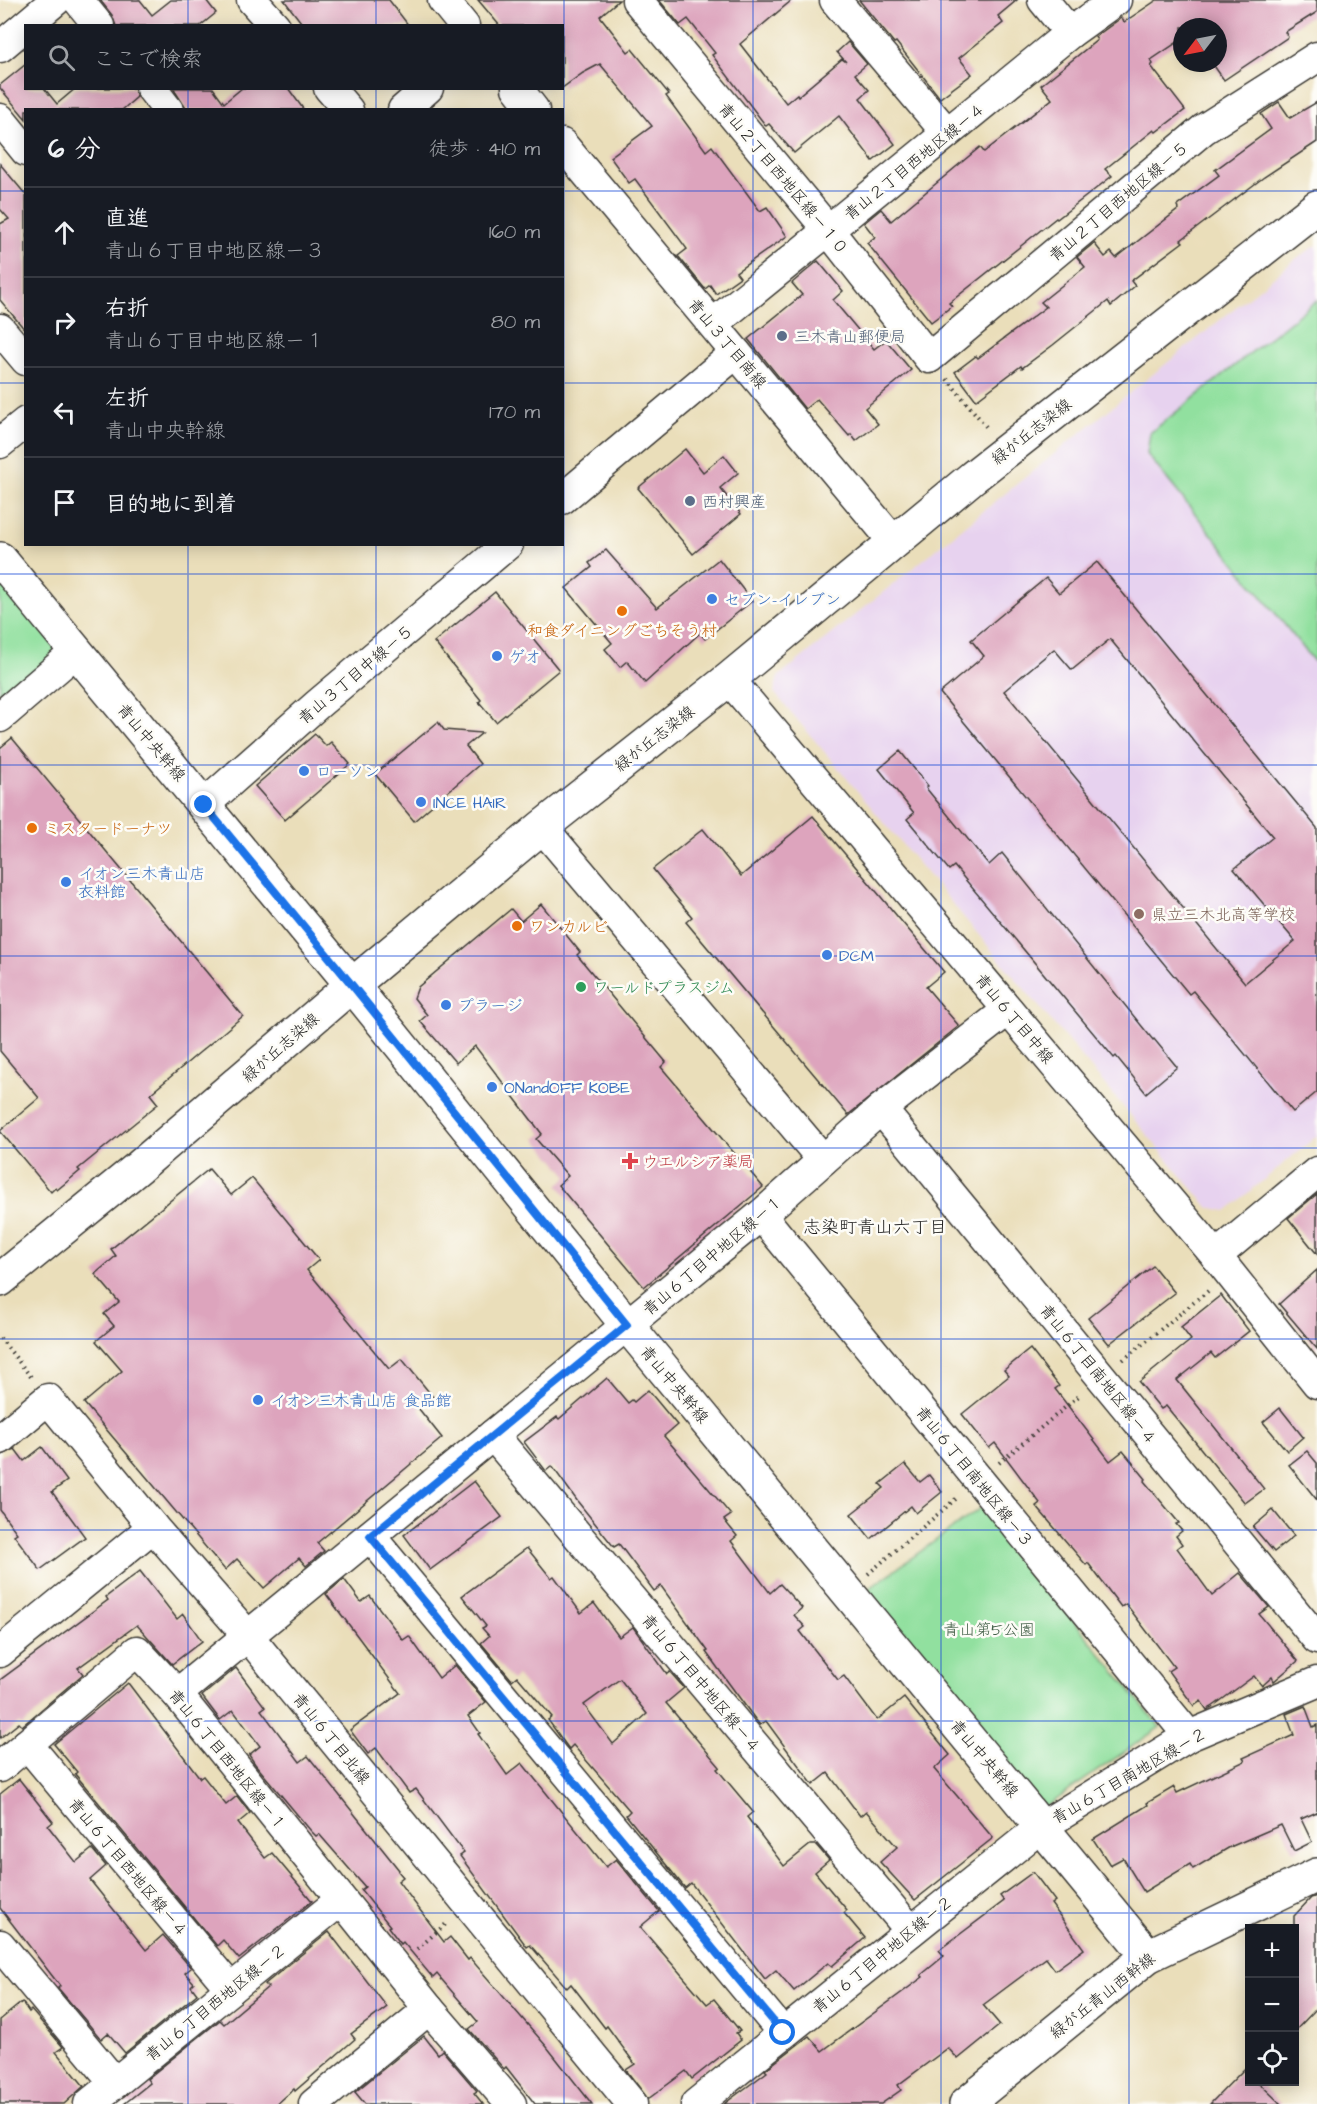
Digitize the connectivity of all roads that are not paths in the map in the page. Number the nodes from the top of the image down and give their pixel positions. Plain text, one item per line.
1 (56, 0) edge
2 (78, 0) edge
3 (252, 0) edge
4 (443, 0) edge
5 (637, 0) edge
6 (835, 0) edge
7 (1043, 0) edge
8 (1116, 0) edge
9 (27, 24) edge
10 (97, 24) edge
11 (273, 24) edge
12 (462, 24) edge
13 (24, 27) edge
14 (1070, 33) junction
15 (0, 47) edge
16 (1317, 57) edge
17 (153, 90) edge
18 (331, 90) edge
19 (426, 90) edge
20 (519, 90) edge
21 (166, 108) edge
22 (346, 108) edge
23 (405, 108) edge
24 (532, 108) edge
25 (0, 119) edge
26 (947, 133) junction
27 (564, 146) edge
28 (24, 149) edge
29 (1317, 207) edge
30 (829, 231) junction
31 (713, 324) junction
32 (0, 329) edge
33 (736, 353) junction
34 (24, 358) edge
35 (929, 358) joint
36 (24, 424) edge
37 (0, 443) edge
38 (564, 497) edge
39 (894, 542) junction
40 (506, 546) edge
41 (0, 559) edge
42 (77, 651) junction
43 (729, 679) junction
44 (0, 717) edge
45 (204, 805) junction
46 (542, 827) junction
47 (352, 985) junction
48 (1008, 1010) junction
49 (881, 1109) junction
50 (823, 1160) junction
51 (1317, 1172) edge
52 (761, 1215) junction
53 (1223, 1265) junction
54 (0, 1280) edge
55 (627, 1325) junction
56 (1317, 1383) edge
57 (493, 1435) junction
58 (0, 1438) edge
59 (153, 1527) junction
60 (370, 1536) junction
61 (248, 1636) junction
62 (1317, 1639) edge
63 (0, 1652) edge
64 (1317, 1682) edge
65 (177, 1694) junction
66 (1189, 1736) junction
67 (27, 1744) junction
68 (0, 1767) edge
69 (1041, 1827) junction
70 (1317, 1875) edge
71 (341, 1900) junction
72 (910, 1931) junction
73 (0, 1945) edge
74 (1148, 1956) junction
75 (231, 1989) junction
76 (429, 2009) junction
77 (783, 2033) junction
78 (115, 2083) junction
79 (318, 2103) edge
80 (89, 2104) edge
81 (511, 2104) edge
82 (632, 2104) edge
83 (696, 2104) edge
84 (966, 2104) edge

1 - 9 street
2 - 10 street
3 - 11 street
4 - 12 street
5 - 30 street, 青山２丁目西地区線ー１０
6 - 26 street
7 - 14 street
8 - 14 street, 青山２丁目西地区線ー４
13 - 15 street
14 - 26 street, 青山２丁目西地区線ー４
16 - 35 street, 青山２丁目西地区線ー５
17 - 21 street
18 - 22 street
19 - 23 street
20 - 24 street
25 - 28 street
26 - 30 street, 青山２丁目西地区線ー４
27 - 31 street, 青山３丁目南線
29 - 39 street, 緑が丘志染線
30 - 31 street, 青山２丁目西地区線ー４
30 - 35 street, 青山２丁目西地区線ー１０
31 - 33 street, 青山３丁目南線
32 - 34 street
33 - 38 street
33 - 39 street, 青山３丁目南線
36 - 37 street
39 - 43 street, 緑が丘志染線
40 - 45 street, 青山３丁目中線ー５
41 - 42 street, 青山中央幹線
42 - 44 street
42 - 45 street, 青山中央幹線
43 - 46 street, 緑が丘志染線
43 - 48 street, 青山６丁目中線
45 - 47 street, 青山中央幹線
46 - 47 street, 緑が丘志染線
46 - 50 street
47 - 54 street, 緑が丘志染線
47 - 55 street, 青山中央幹線
48 - 49 street, 青山６丁目中地区線ー１
48 - 53 street, 青山６丁目中線
49 - 50 street, 青山６丁目中地区線ー１
49 - 62 street, 青山６丁目南地区線ー４
50 - 52 street, 青山６丁目中地区線ー１
51 - 53 street
52 - 55 street, 青山６丁目中地区線ー１
52 - 66 street, 青山６丁目南地区線ー３
53 - 56 street, 青山６丁目中線
55 - 57 street, 青山６丁目中地区線ー１
55 - 69 street, 青山中央幹線
57 - 60 street, 青山６丁目中地区線ー１
57 - 72 street, 青山６丁目中地区線ー４
58 - 59 street, 青山６丁目北線
59 - 61 street, 青山６丁目北線
59 - 63 street
60 - 61 street, 青山６丁目中地区線ー１
60 - 77 street
61 - 65 street, 青山６丁目中地区線ー１
61 - 82 street, 青山６丁目北線
64 - 66 street, 青山６丁目南地区線ー２
65 - 67 street, 青山６丁目西地区線ー１
65 - 71 street, 青山６丁目西地区線ー１
66 - 69 street, 青山６丁目南地区線ー２
67 - 68 street, 青山６丁目西地区線ー１
67 - 75 street, 青山６丁目西地区線ー４
69 - 72 street, 青山６丁目中地区線ー２
69 - 74 street, 青山中央幹線
70 - 74 street, 緑が丘青山西幹線
71 - 75 street, 青山６丁目西地区線ー２
71 - 76 street, 青山６丁目西地区線ー１
72 - 77 street, 青山６丁目中地区線ー２
73 - 78 street
74 - 84 street, 緑が丘青山西幹線
75 - 78 street, 青山６丁目西地区線ー２
76 - 79 street
76 - 81 street, 青山６丁目西地区線ー１
77 - 83 street, 青山６丁目中地区線ー２
78 - 80 street, 青山６丁目西地区線ー２

